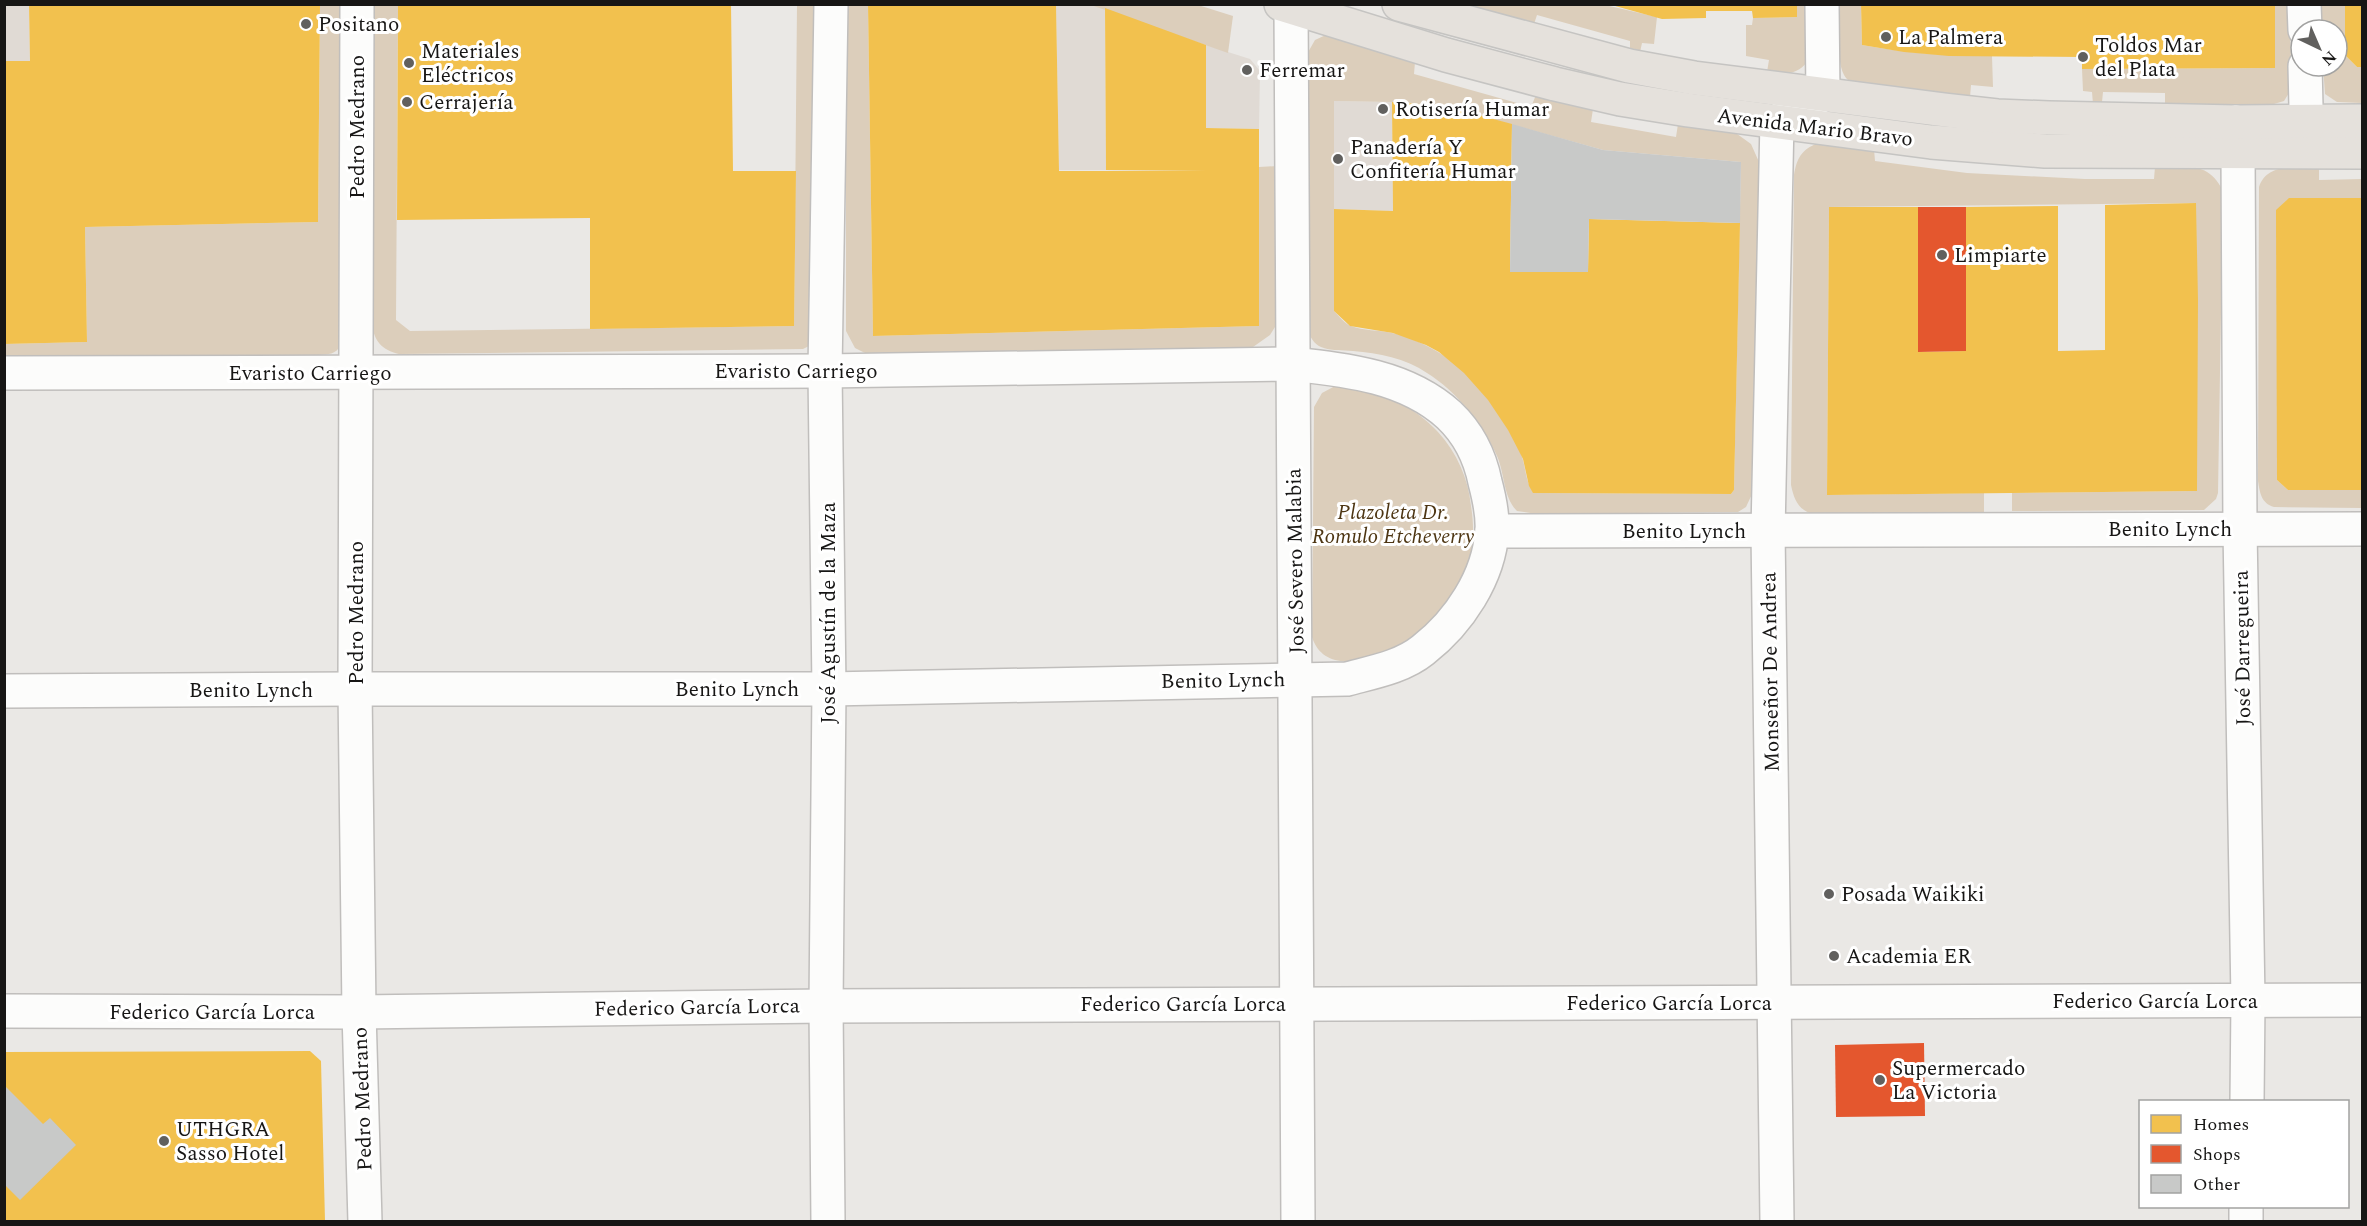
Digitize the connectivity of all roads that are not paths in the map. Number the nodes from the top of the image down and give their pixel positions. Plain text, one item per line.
1 (357, 4) edge
2 (831, 4) edge
3 (1399, 4) edge
4 (1822, 4) edge
5 (1286, 6) edge
6 (1438, 10) edge
7 (2305, 78) edge
8 (1823, 95) junction
9 (1777, 121) junction
10 (2362, 121) edge
11 (2237, 137) junction
12 (2307, 138) junction
13 (2362, 152) edge
14 (1292, 364) junction
15 (825, 371) junction
16 (4, 373) edge
17 (357, 373) junction
18 (2240, 529) junction
19 (2362, 529) edge
20 (1492, 531) junction
21 (1768, 531) junction
22 (1296, 679) junction
23 (355, 689) junction
24 (829, 690) junction
25 (4, 692) edge
26 (2248, 1000) junction
27 (2362, 1000) edge
28 (1775, 1003) junction
29 (1298, 1004) junction
30 (826, 1006) junction
31 (4, 1011) edge
32 (359, 1012) junction
33 (2247, 1100) edge
34 (365, 1221) edge
35 (828, 1221) edge
36 (1299, 1221) edge
37 (1777, 1221) edge

1 - 17 street, Pedro Medrano
2 - 15 street, José Agustín de la Maza
3 - 6 main road, Avenida Mario Bravo
4 - 8 street
5 - 9 main road, Avenida Mario Bravo
5 - 14 street, José Severo Malabia
6 - 8 main road, Avenida Mario Bravo
7 - 12 street
8 - 9 street
8 - 11 main road, Avenida Mario Bravo
9 - 11 main road, Avenida Mario Bravo
9 - 21 street, Monseñor De Andrea
10 - 12 main road, Avenida Mario Bravo
11 - 12 main road, Avenida Mario Bravo
11 - 18 street, José Darregueira
12 - 13 main road, Avenida Mario Bravo
14 - 15 street, Evaristo Carriego
14 - 20 street, Evaristo Carriego
14 - 22 street, José Severo Malabia
15 - 17 street, Evaristo Carriego
15 - 24 street, José Agustín de la Maza
16 - 17 street, Evaristo Carriego
17 - 23 street, Pedro Medrano
18 - 19 street, Benito Lynch
18 - 21 street, Benito Lynch
18 - 26 street, José Darregueira
20 - 21 street, Benito Lynch
20 - 22 street, Benito Lynch
21 - 28 street, Monseñor De Andrea
22 - 24 street, Benito Lynch
22 - 29 street, José Severo Malabia
23 - 24 street, Benito Lynch
23 - 25 street, Benito Lynch
23 - 32 street, Pedro Medrano
24 - 30 street, José Agustín de la Maza
26 - 27 street, Federico García Lorca
26 - 28 street, Federico García Lorca
26 - 33 street, José Darregueira
28 - 29 street, Federico García Lorca
28 - 37 street, Monseñor De Andrea
29 - 30 street, Federico García Lorca
29 - 36 street, José Severo Malabia
30 - 32 street, Federico García Lorca
30 - 35 street, José Agustín de la Maza
31 - 32 street, Federico García Lorca
32 - 34 street, Pedro Medrano

